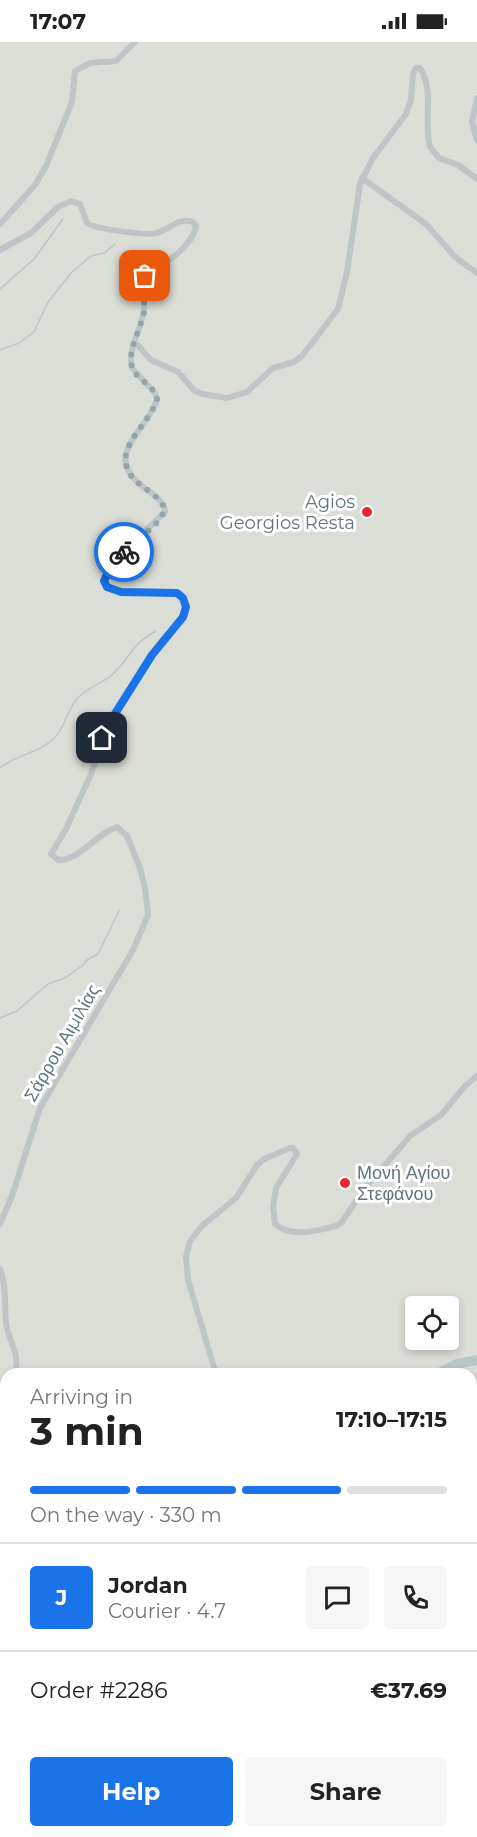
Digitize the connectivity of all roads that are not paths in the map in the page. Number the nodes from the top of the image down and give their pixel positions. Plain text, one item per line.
1 (135, 42) edge
2 (477, 98) edge
3 (477, 140) edge
4 (362, 178) junction
5 (477, 179) edge
6 (0, 224) edge
7 (0, 250) edge
8 (477, 273) edge
9 (135, 342) junction
10 (477, 1076) edge
11 (0, 1224) edge
12 (0, 1269) edge
13 (16, 1368) edge
14 (214, 1368) edge

1 - 6 street
2 - 3 street
4 - 5 street
4 - 8 street
4 - 9 street
7 - 9 street
9 - 11 street, Σάρρου Αιμιλίας
10 - 14 street
12 - 13 street

